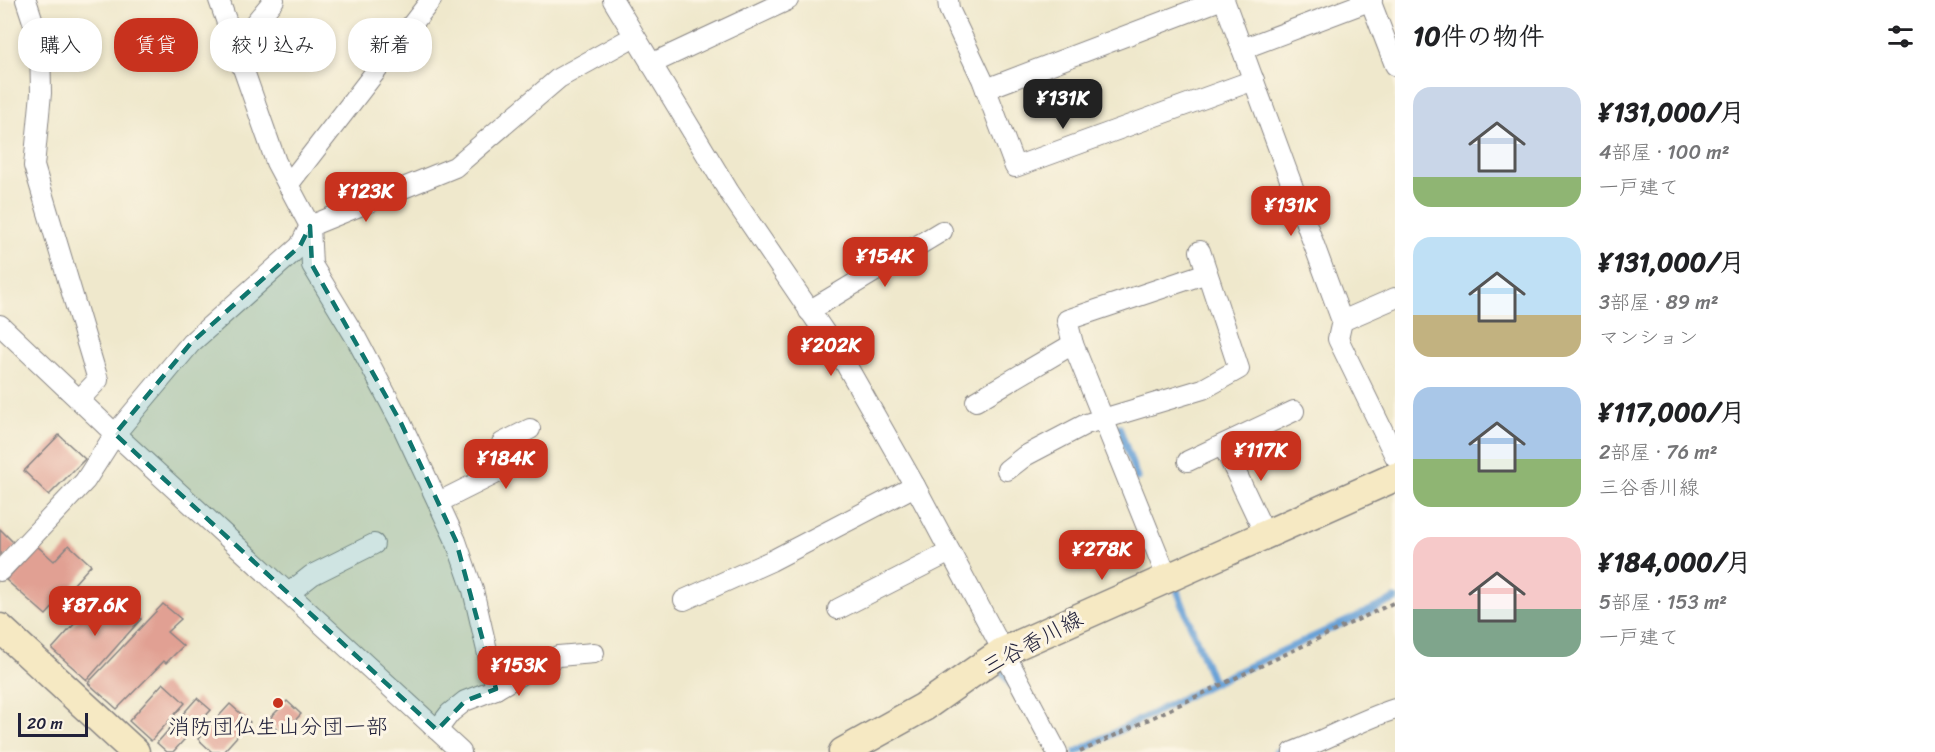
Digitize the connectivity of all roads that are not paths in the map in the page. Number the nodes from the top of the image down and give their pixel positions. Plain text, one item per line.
1 (26, 0) edge
2 (219, 0) edge
3 (274, 0) edge
4 (431, 0) edge
5 (613, 0) edge
6 (788, 0) edge
7 (948, 0) edge
8 (1222, 0) edge
9 (1371, 0) edge
10 (225, 18) edge
11 (259, 18) edge
12 (633, 37) junction
13 (1242, 49) junction
14 (651, 64) junction
15 (1395, 65) edge
16 (244, 72) edge
17 (1254, 80) junction
18 (986, 89) junction
19 (288, 185) junction
20 (310, 226) junction
21 (942, 231) dead end
22 (1200, 250) dead end
23 (1207, 273) junction
24 (1395, 298) edge
25 (809, 311) junction
26 (1342, 321) junction
27 (0, 325) edge
28 (1073, 344) junction
29 (79, 400) junction
30 (975, 400) dead end
31 (1294, 411) dead end
32 (1104, 420) junction
33 (530, 429) dead end
34 (115, 434) junction
35 (1223, 445) junction
36 (1395, 456) edge
37 (1188, 461) dead end
38 (1007, 470) dead end
39 (1395, 477) edge
40 (915, 486) junction
41 (439, 502) junction
42 (1265, 534) junction
43 (374, 544) dead end
44 (950, 552) junction
45 (0, 571) edge
46 (1167, 577) junction
47 (289, 593) junction
48 (684, 600) dead end
49 (838, 609) dead end
50 (0, 628) edge
51 (1002, 652) junction
52 (594, 653) dead end
53 (496, 689) junction
54 (1395, 709) edge
55 (437, 730) junction
56 (135, 752) edge
57 (461, 752) edge
58 (843, 752) edge
59 (1058, 752) edge
60 (1293, 752) edge

1 - 29 street
2 - 10 street
3 - 11 street
4 - 19 street
5 - 12 street
6 - 14 street
7 - 18 street
8 - 13 street
8 - 18 street
9 - 13 street
9 - 15 street
12 - 14 street
12 - 20 street
13 - 17 street
14 - 25 street
16 - 19 street
17 - 18 street
17 - 26 street
19 - 20 street
20 - 34 street
20 - 41 street
21 - 25 street
22 - 23 street
23 - 28 street
23 - 32 street
24 - 26 street
25 - 40 street
26 - 36 street
27 - 29 street
28 - 30 street
28 - 32 street
29 - 34 street
31 - 35 street
32 - 38 street
32 - 46 street
33 - 41 street
34 - 45 street
34 - 47 street
35 - 37 street
35 - 42 street
39 - 42 main road, 三谷香川線
40 - 44 street
40 - 48 street
41 - 53 street
42 - 46 main road, 三谷香川線
43 - 47 street
44 - 49 street
44 - 51 street
46 - 51 main road, 三谷香川線
47 - 55 street
50 - 56 main road
51 - 58 main road, 三谷香川線
51 - 59 street
52 - 53 street
53 - 55 street
54 - 60 street
55 - 57 street

